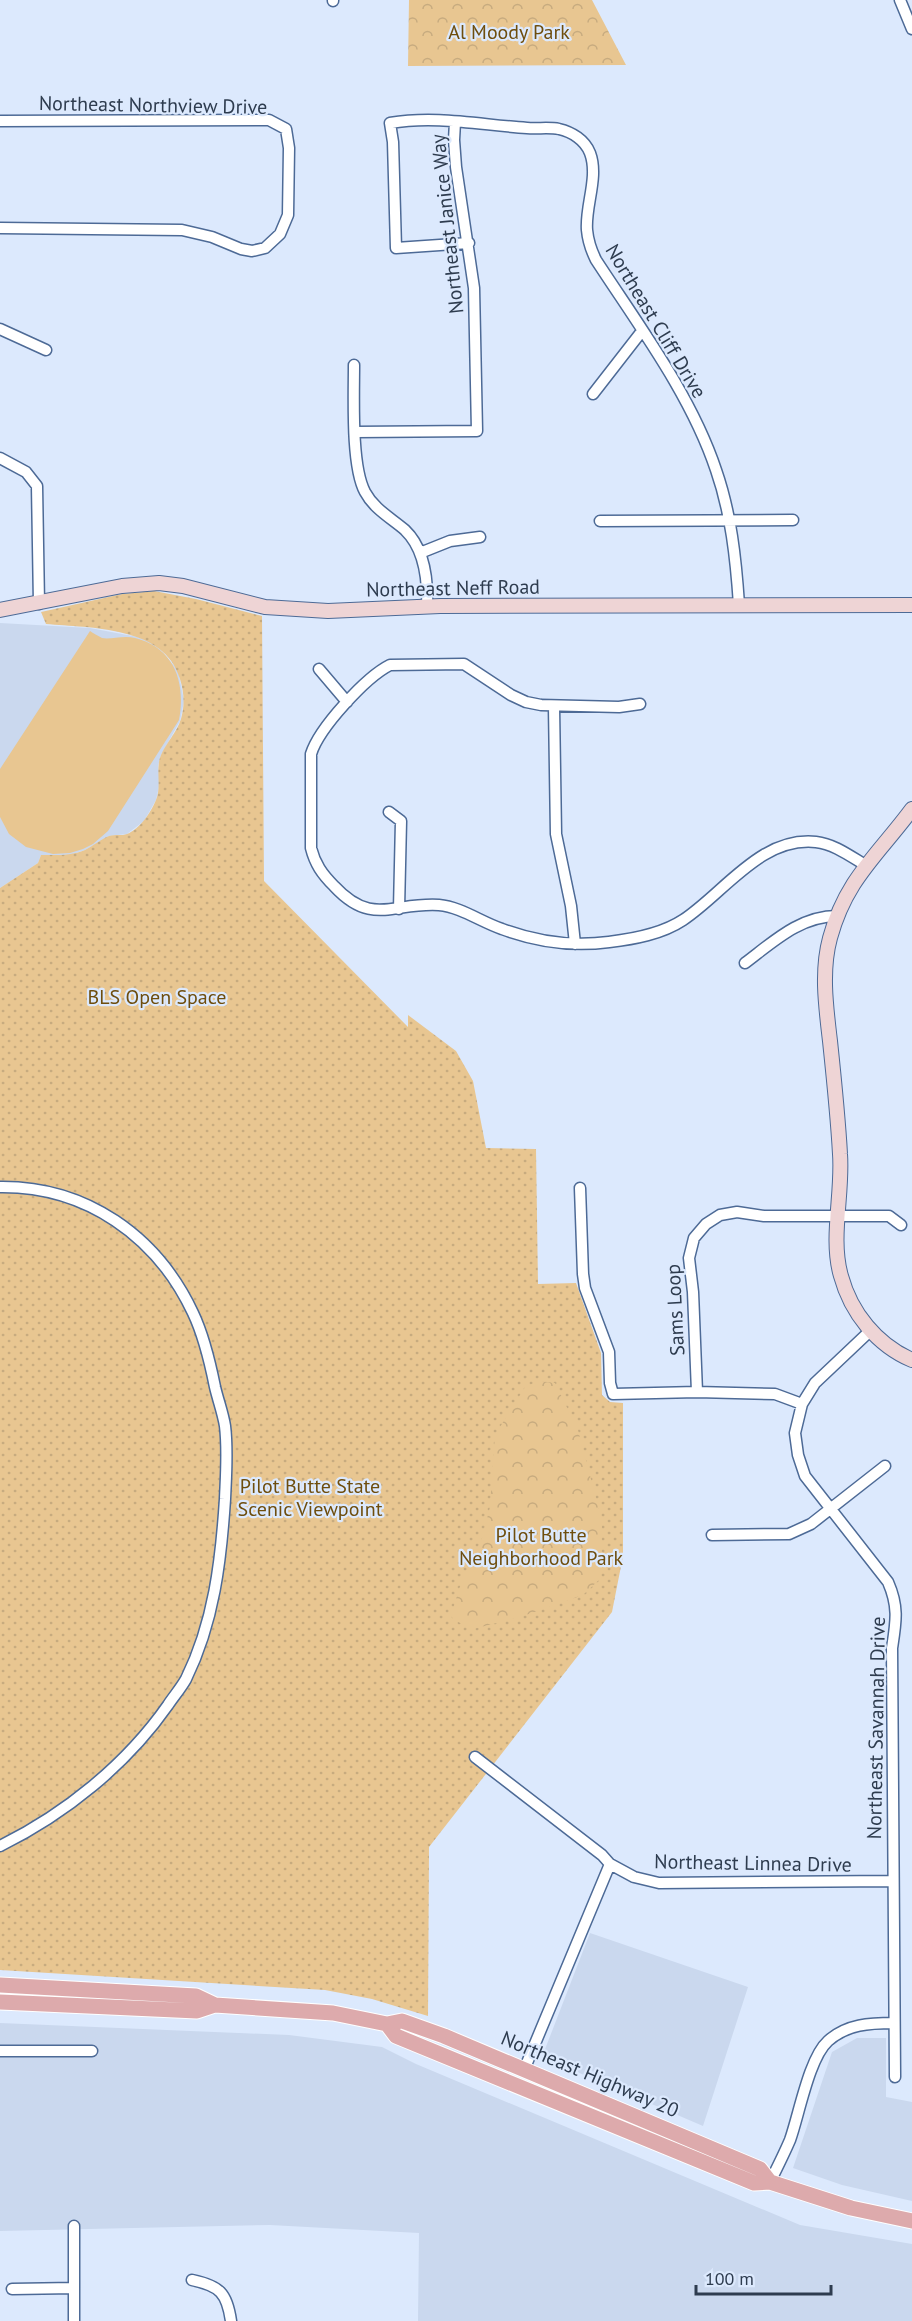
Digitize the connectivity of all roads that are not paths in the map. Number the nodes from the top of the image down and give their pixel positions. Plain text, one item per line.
1 (900, 0) edge
2 (912, 29) edge
3 (0, 121) edge
4 (455, 122) junction
5 (0, 228) edge
6 (469, 243) junction
7 (0, 329) edge
8 (642, 331) junction
9 (46, 350) dead end
10 (354, 365) dead end
11 (592, 394) dead end
12 (356, 432) junction
13 (0, 458) edge
14 (793, 520) dead end
15 (600, 521) dead end
16 (729, 521) junction
17 (480, 537) dead end
18 (420, 553) junction
19 (39, 604) junction
20 (739, 605) junction
21 (912, 605) edge
22 (428, 607) junction
23 (0, 610) edge
24 (319, 669) dead end
25 (347, 702) junction
26 (640, 704) dead end
27 (554, 707) junction
28 (912, 809) edge
29 (389, 812) dead end
30 (865, 865) junction
31 (399, 909) junction
32 (837, 916) junction
33 (575, 944) junction
34 (746, 963) dead end
35 (0, 1187) edge
36 (580, 1188) dead end
37 (838, 1216) junction
38 (901, 1225) dead end
39 (870, 1331) junction
40 (912, 1360) edge
41 (697, 1392) junction
42 (802, 1404) junction
43 (885, 1466) dead end
44 (831, 1508) junction
45 (712, 1535) dead end
46 (475, 1756) dead end
47 (0, 1846) edge
48 (610, 1864) junction
49 (893, 1881) junction
50 (0, 1985) edge
51 (0, 2002) edge
52 (215, 2004) junction
53 (894, 2023) junction
54 (387, 2024) junction
55 (0, 2050) edge
56 (92, 2051) dead end
57 (524, 2070) junction
58 (895, 2077) dead end
59 (770, 2182) junction
60 (912, 2221) edge
61 (74, 2226) dead end
62 (192, 2280) dead end
63 (74, 2288) junction
64 (12, 2289) dead end
65 (74, 2321) edge
66 (231, 2321) edge

1 - 2 street
3 - 5 street, Northeast Northview Drive
4 - 6 street, Northeast Janice Way
4 - 6 street, Northeast Cliff Drive
4 - 8 street, Northeast Cliff Drive
6 - 12 street, Northeast Janice Way
7 - 9 street
8 - 11 street
8 - 16 street, Northeast Cliff Drive
10 - 12 street
12 - 18 street
13 - 19 street
14 - 16 street
15 - 16 street
16 - 20 street, Northeast Cliff Drive
17 - 18 street
18 - 22 street
19 - 22 main road, Northeast Neff Road
19 - 23 main road, Northeast Neff Road
20 - 21 main road, Northeast Neff Road
20 - 22 main road, Northeast Neff Road
24 - 25 street
25 - 27 street
25 - 31 street
26 - 27 street
27 - 33 street
28 - 30 main road
29 - 31 street
30 - 32 main road
30 - 33 street
31 - 33 street
32 - 34 street
32 - 37 main road
35 - 47 street
36 - 41 street
37 - 38 street, Sams Loop
37 - 39 main road
37 - 41 street, Sams Loop
39 - 40 main road
39 - 42 street, Northeast Savannah Drive
41 - 42 street
42 - 44 street, Northeast Savannah Drive
43 - 44 street
44 - 45 street
44 - 49 street, Northeast Savannah Drive
46 - 48 street, Northeast Linnea Drive
48 - 49 street, Northeast Linnea Drive
48 - 57 street
49 - 53 street, Northeast Savannah Drive
50 - 52 main road, Northeast Highway 20
51 - 52 main road, Northeast Highway 20
52 - 54 main road, Northeast Highway 20
53 - 58 street, Northeast Savannah Drive
53 - 59 street
54 - 57 main road, Northeast Highway 20
54 - 59 main road, Northeast Highway 20
55 - 56 street
57 - 59 main road, Northeast Highway 20
59 - 60 main road, Northeast Highway 20
61 - 63 street
62 - 66 street
63 - 64 street
63 - 65 street

